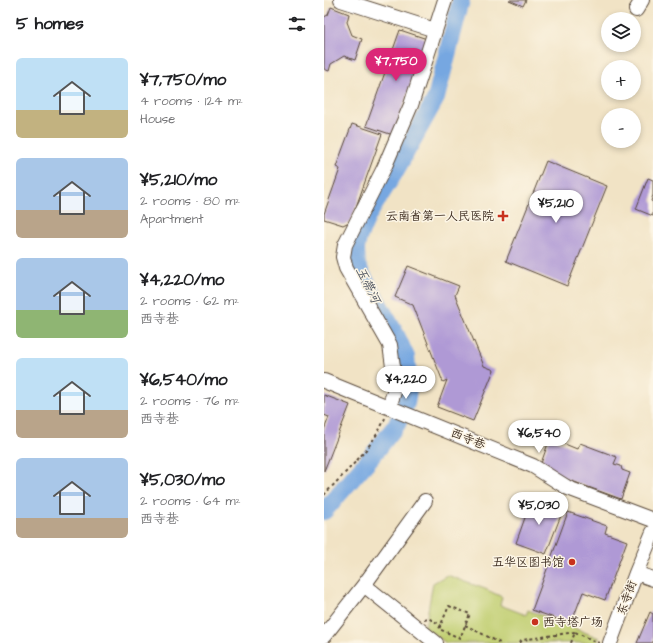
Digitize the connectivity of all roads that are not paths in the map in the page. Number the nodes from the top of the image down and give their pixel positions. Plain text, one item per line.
1 (341, 0) edge
2 (445, 0) edge
3 (435, 30) junction
4 (324, 381) edge
5 (389, 407) junction
6 (425, 501) dead end
7 (653, 520) edge
8 (653, 532) edge
9 (636, 573) junction
10 (653, 579) edge
11 (364, 585) junction
12 (324, 636) edge
13 (436, 643) edge
14 (610, 643) edge

1 - 3 street
2 - 3 street
3 - 5 street
4 - 5 street, 西寺巷
5 - 7 street, 西寺巷
6 - 11 street
8 - 9 street, 东寺街
9 - 10 street
9 - 14 street, 东寺街
11 - 12 street
11 - 13 street

